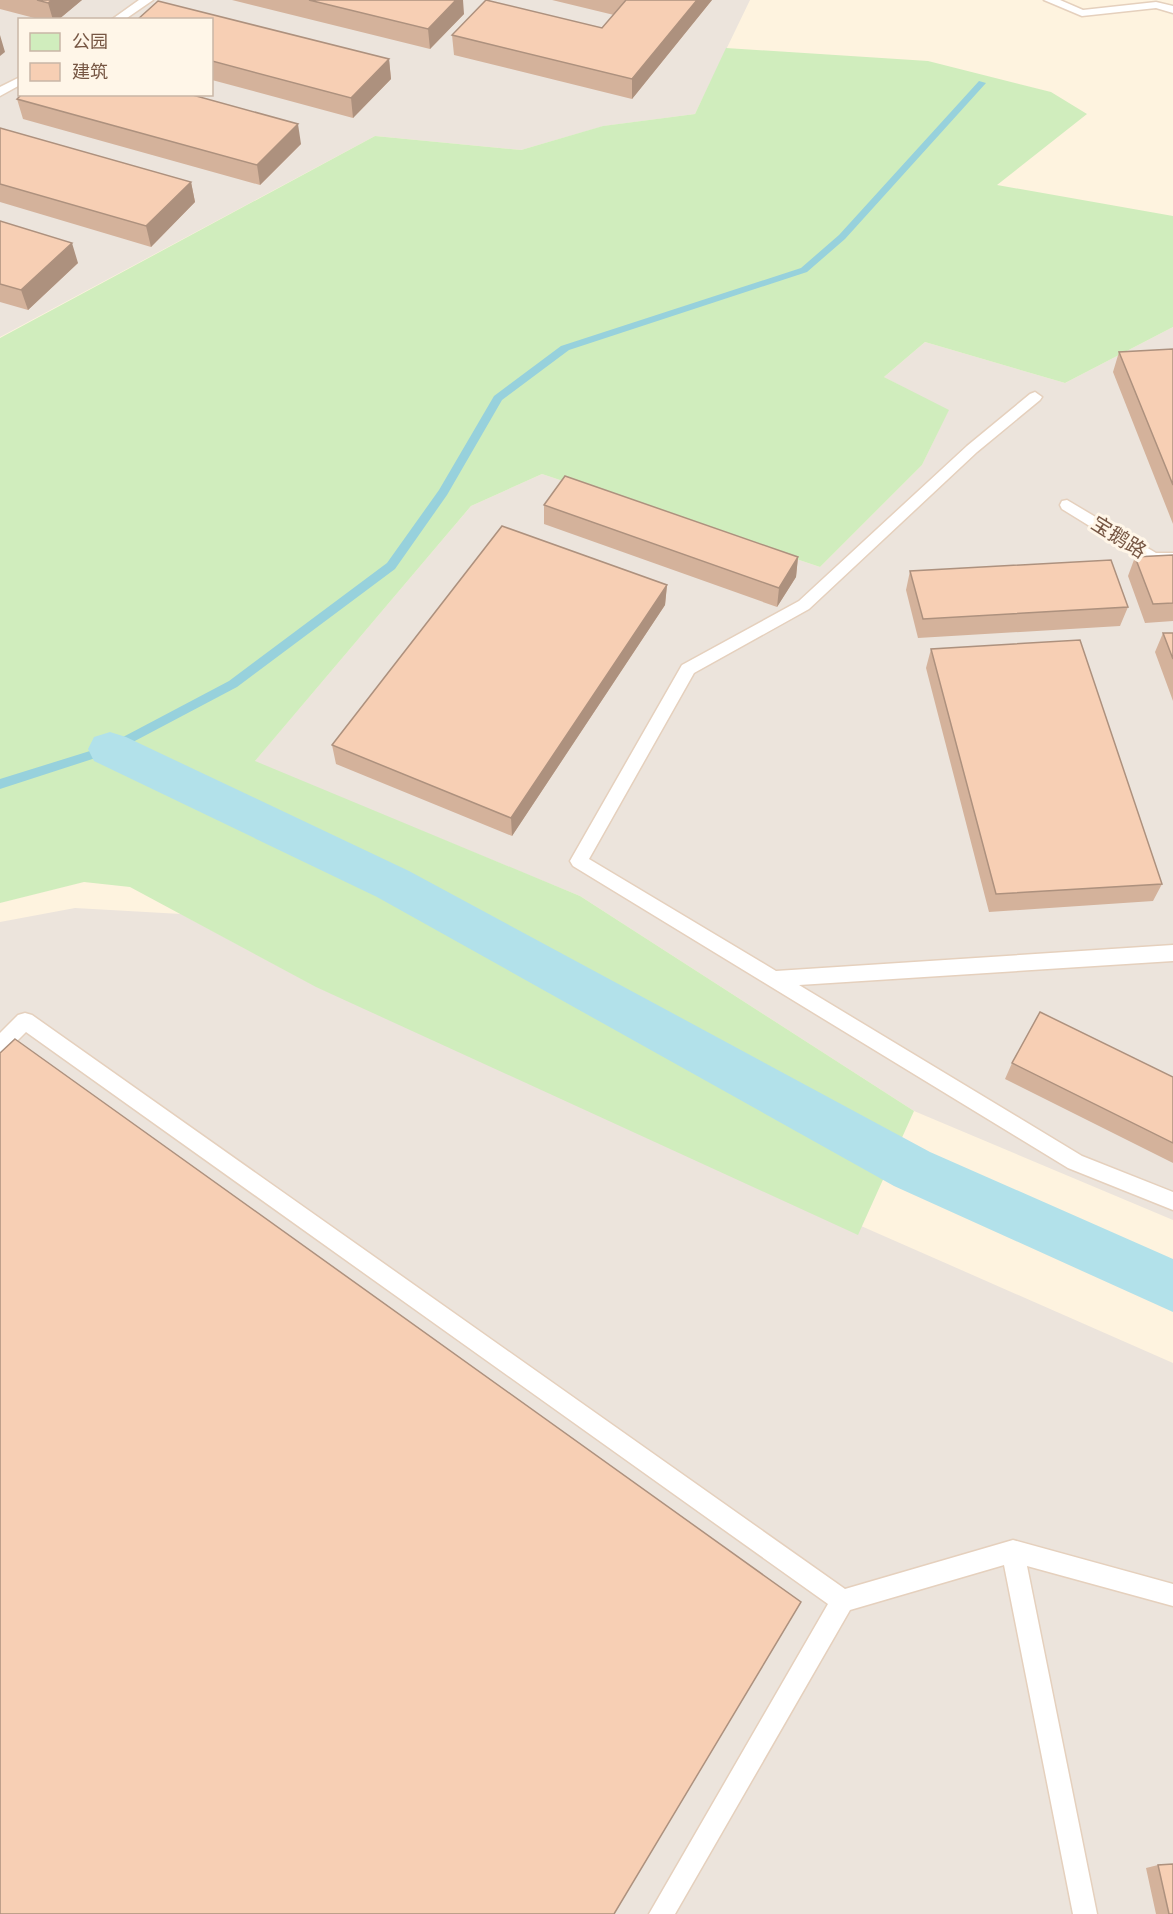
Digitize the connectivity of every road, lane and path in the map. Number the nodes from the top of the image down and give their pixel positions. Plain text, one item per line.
1 (147, 0) edge
2 (1050, 0) edge
3 (1173, 10) edge
4 (119, 18) edge
5 (18, 81) edge
6 (0, 92) edge
7 (1035, 397) dead end
8 (1067, 505) dead end
9 (1173, 558) edge
10 (1173, 953) edge
11 (772, 979) junction
12 (0, 1045) edge
13 (1173, 1202) edge
14 (1013, 1551) junction
15 (1173, 1595) edge
16 (843, 1601) junction
17 (661, 1914) edge
18 (1085, 1914) edge

1 - 4 lane
2 - 3 lane
5 - 6 lane
7 - 11 lane
8 - 9 lane, 宝鹅路
10 - 11 lane
11 - 13 lane
12 - 16 lane
14 - 15 lane
14 - 16 lane
14 - 18 lane
16 - 17 lane

